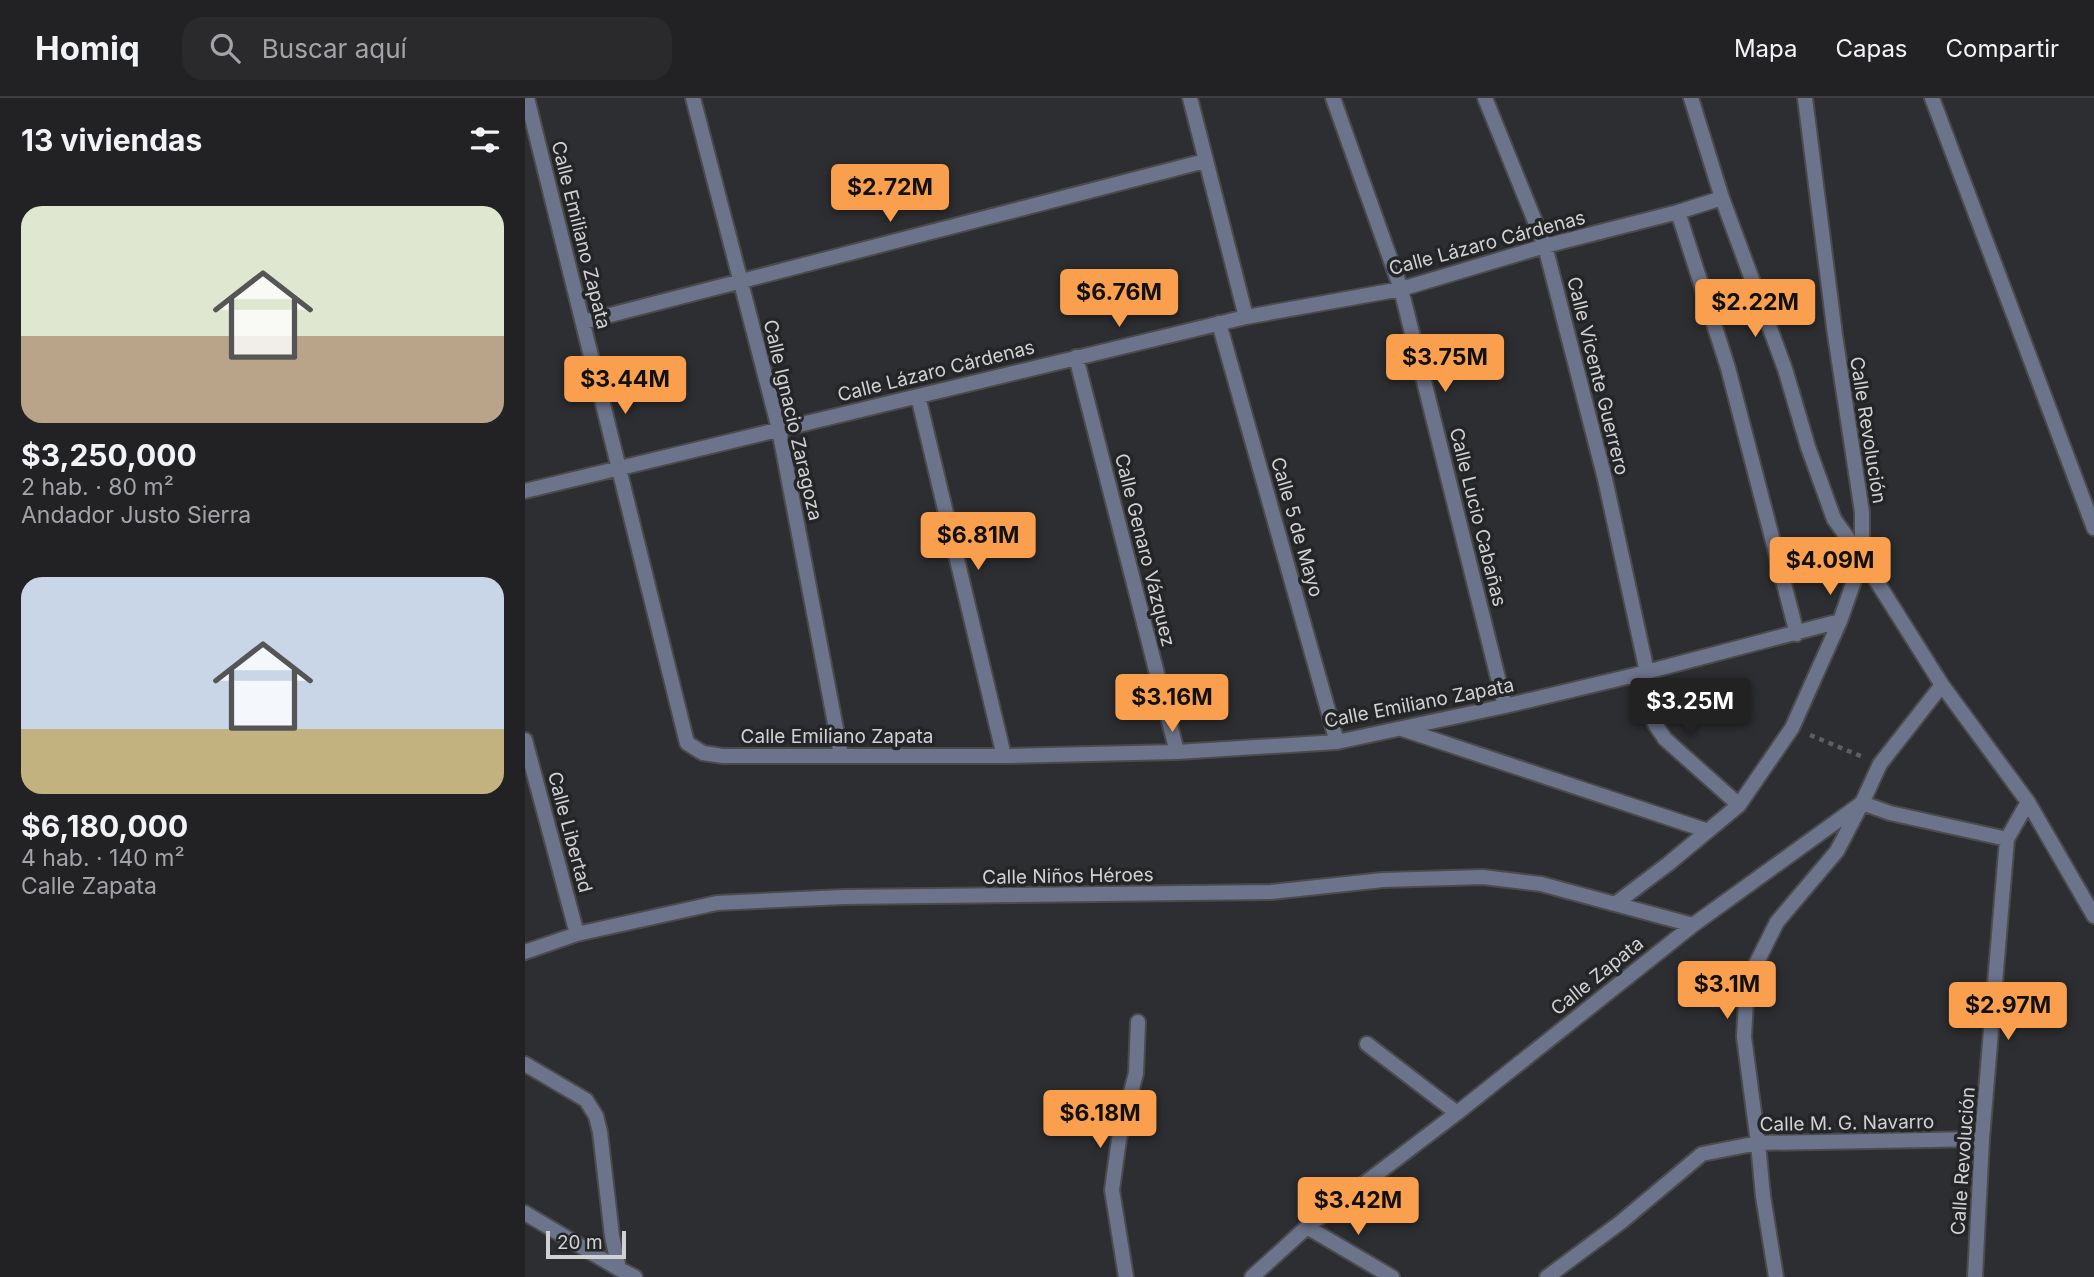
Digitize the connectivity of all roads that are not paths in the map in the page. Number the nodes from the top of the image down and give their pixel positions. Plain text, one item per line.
1 (527, 98) edge
2 (693, 98) edge
3 (1190, 98) edge
4 (1333, 98) edge
5 (1485, 98) edge
6 (1691, 98) edge
7 (1805, 98) edge
8 (1932, 98) edge
9 (1205, 160) junction
10 (1722, 198) junction
11 (1678, 212) junction
12 (1545, 246) junction
13 (740, 281) junction
14 (1401, 289) junction
15 (1246, 317) junction
16 (583, 322) junction
17 (1219, 323) junction
18 (1076, 357) junction
19 (918, 396) junction
20 (779, 429) junction
21 (620, 468) junction
22 (525, 491) edge
23 (2094, 528) edge
24 (1862, 558) junction
25 (1840, 621) junction
26 (1797, 634) junction
27 (1641, 674) junction
28 (1942, 685) junction
29 (1505, 706) junction
30 (1400, 728) junction
31 (525, 740) edge
32 (1337, 742) junction
33 (1177, 752) junction
34 (841, 755) junction
35 (1004, 756) junction
36 (2028, 802) junction
37 (1862, 803) junction
38 (1739, 805) junction
39 (1708, 831) junction
40 (2007, 839) junction
41 (1615, 904) junction
42 (2094, 916) edge
43 (1693, 925) junction
44 (577, 934) junction
45 (525, 952) edge
46 (1138, 1022) dead end
47 (1367, 1044) dead end
48 (525, 1064) edge
49 (1457, 1113) junction
50 (1982, 1139) junction
51 (1758, 1143) junction
52 (525, 1213) edge
53 (1307, 1227) junction
54 (619, 1269) junction
55 (635, 1277) edge
56 (1126, 1277) edge
57 (1252, 1277) edge
58 (1392, 1277) edge
59 (1547, 1277) edge
60 (1776, 1277) edge
61 (1975, 1277) edge

1 - 16 street, Calle Emiliano Zapata
2 - 13 street, Calle Ignacio Zaragoza
3 - 9 street
4 - 14 street, Calle Lucio Cabañas
5 - 12 street, Calle Vicente Guerrero
6 - 10 street
7 - 24 street, Calle Revolución
8 - 23 street
9 - 13 street
9 - 15 street
10 - 11 street, Calle Lázaro Cárdenas
10 - 24 street
11 - 12 street, Calle Lázaro Cárdenas
11 - 26 street
12 - 14 street, Calle Lázaro Cárdenas
12 - 27 street, Calle Vicente Guerrero
13 - 16 street
13 - 20 street, Calle Ignacio Zaragoza
14 - 15 street, Calle Lázaro Cárdenas
14 - 29 street, Calle Lucio Cabañas
15 - 17 street, Calle Lázaro Cárdenas
16 - 21 street, Calle Emiliano Zapata
17 - 18 street, Calle Lázaro Cárdenas
17 - 32 street, Calle 5 de Mayo
18 - 19 street, Calle Lázaro Cárdenas
18 - 33 street, Calle Genaro Vázquez
19 - 20 street, Calle Lázaro Cárdenas
19 - 35 street
20 - 21 street, Calle Lázaro Cárdenas
20 - 34 street, Calle Ignacio Zaragoza
21 - 22 street, Calle Lázaro Cárdenas
21 - 34 street, Calle Emiliano Zapata
24 - 25 street
24 - 28 street
25 - 26 street
25 - 38 street
26 - 27 street, Calle Emiliano Zapata
27 - 29 street, Calle Emiliano Zapata
27 - 38 street, Calle Vicente Guerrero
28 - 36 street
28 - 37 street, Calle Zapata
29 - 30 street, Calle Emiliano Zapata
30 - 32 street, Calle Emiliano Zapata
30 - 39 street
31 - 44 street, Calle Libertad
32 - 33 street, Calle Emiliano Zapata
33 - 35 street, Calle Emiliano Zapata
34 - 35 street, Calle Emiliano Zapata
36 - 40 street, Calle Revolución
36 - 42 street
37 - 40 street
37 - 43 street, Calle Zapata
37 - 51 street
38 - 39 street
39 - 41 street
40 - 50 street, Calle Revolución
41 - 43 street, Calle Niños Héroes
41 - 44 street, Calle Niños Héroes
43 - 49 street, Calle Zapata
44 - 45 street, Calle Niños Héroes
46 - 56 street
47 - 49 street
48 - 54 street
49 - 53 street, Calle Zapata
50 - 51 street, Calle M. G. Navarro
50 - 61 street, Calle Revolución
51 - 59 street, Calle M. G. Navarro
51 - 60 street
52 - 54 street
53 - 57 street, Calle Zapata
53 - 58 street
54 - 55 street

